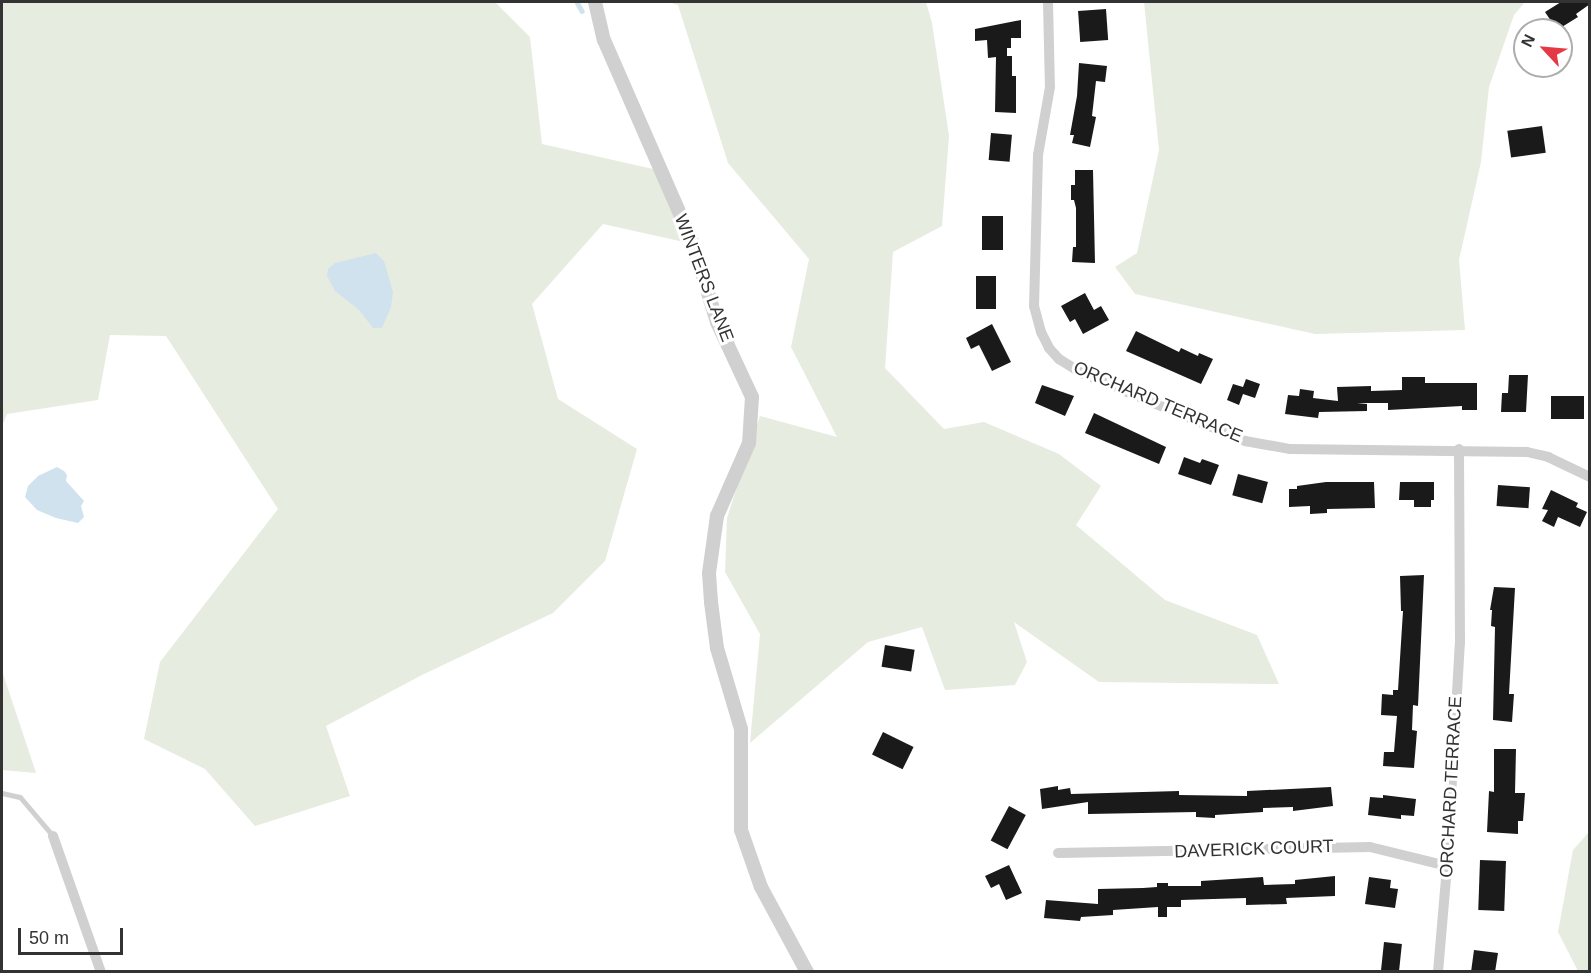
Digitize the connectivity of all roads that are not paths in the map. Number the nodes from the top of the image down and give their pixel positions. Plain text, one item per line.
1 (595, 2) edge
2 (1048, 2) edge
3 (1459, 449) junction
4 (1590, 477) edge
5 (2, 793) edge
6 (53, 836) joint
7 (1058, 853) dead end
8 (1447, 866) junction
9 (101, 972) edge
10 (807, 972) edge
11 (1438, 972) edge

1 - 10 street, WINTERS LANE
2 - 3 street, ORCHARD TERRACE
3 - 4 street
3 - 8 street, ORCHARD TERRACE
5 - 6 lane
6 - 9 street
7 - 8 street, DAVERICK COURT
8 - 11 street, ORCHARD TERRACE

